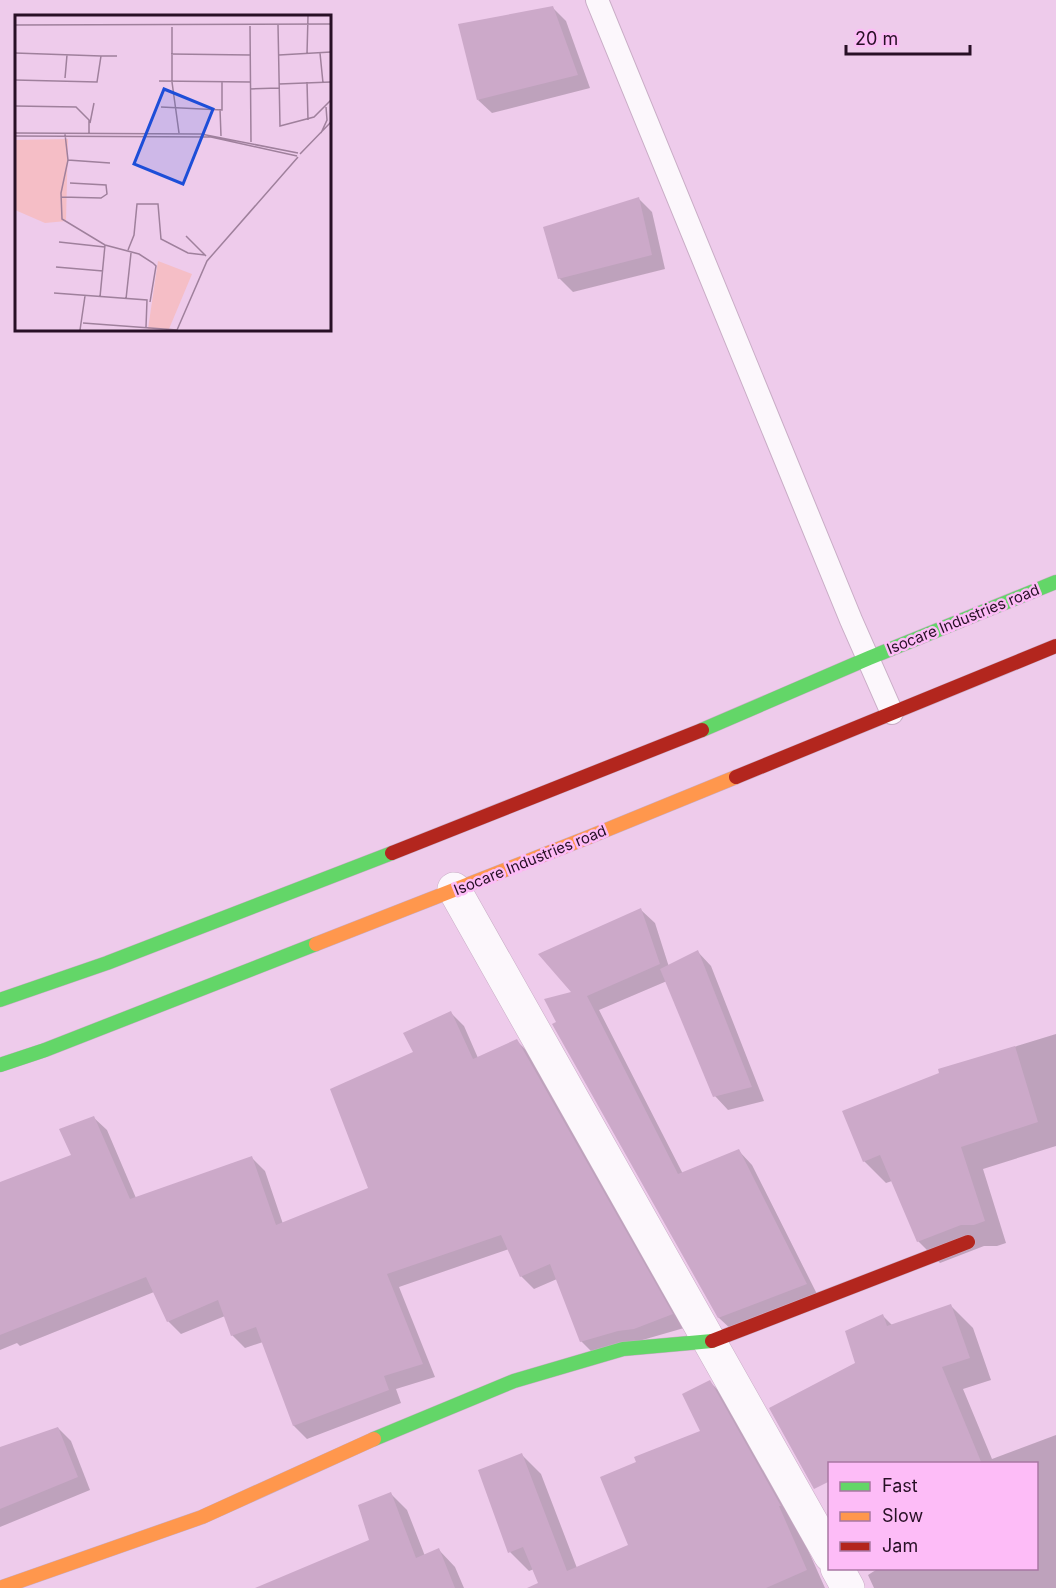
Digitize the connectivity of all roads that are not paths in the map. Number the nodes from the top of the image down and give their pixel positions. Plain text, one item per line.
1 (597, 0) edge
2 (1056, 582) edge
3 (1056, 646) edge
4 (869, 658) junction
5 (892, 712) junction
6 (454, 889) junction
7 (0, 1000) edge
8 (0, 1065) edge
9 (968, 1242) dead end
10 (709, 1342) junction
11 (828, 1551) edge
12 (838, 1570) edge
13 (0, 1588) edge
14 (848, 1588) edge

1 - 4 lane
2 - 4 street, Isocare Industries road
3 - 5 street, Isocare Industries road
4 - 5 lane
4 - 7 street, Isocare Industries road
5 - 6 street, Isocare Industries road
6 - 8 street, Isocare Industries road
6 - 10 street
9 - 10 street
10 - 11 street
10 - 13 street
12 - 14 street

